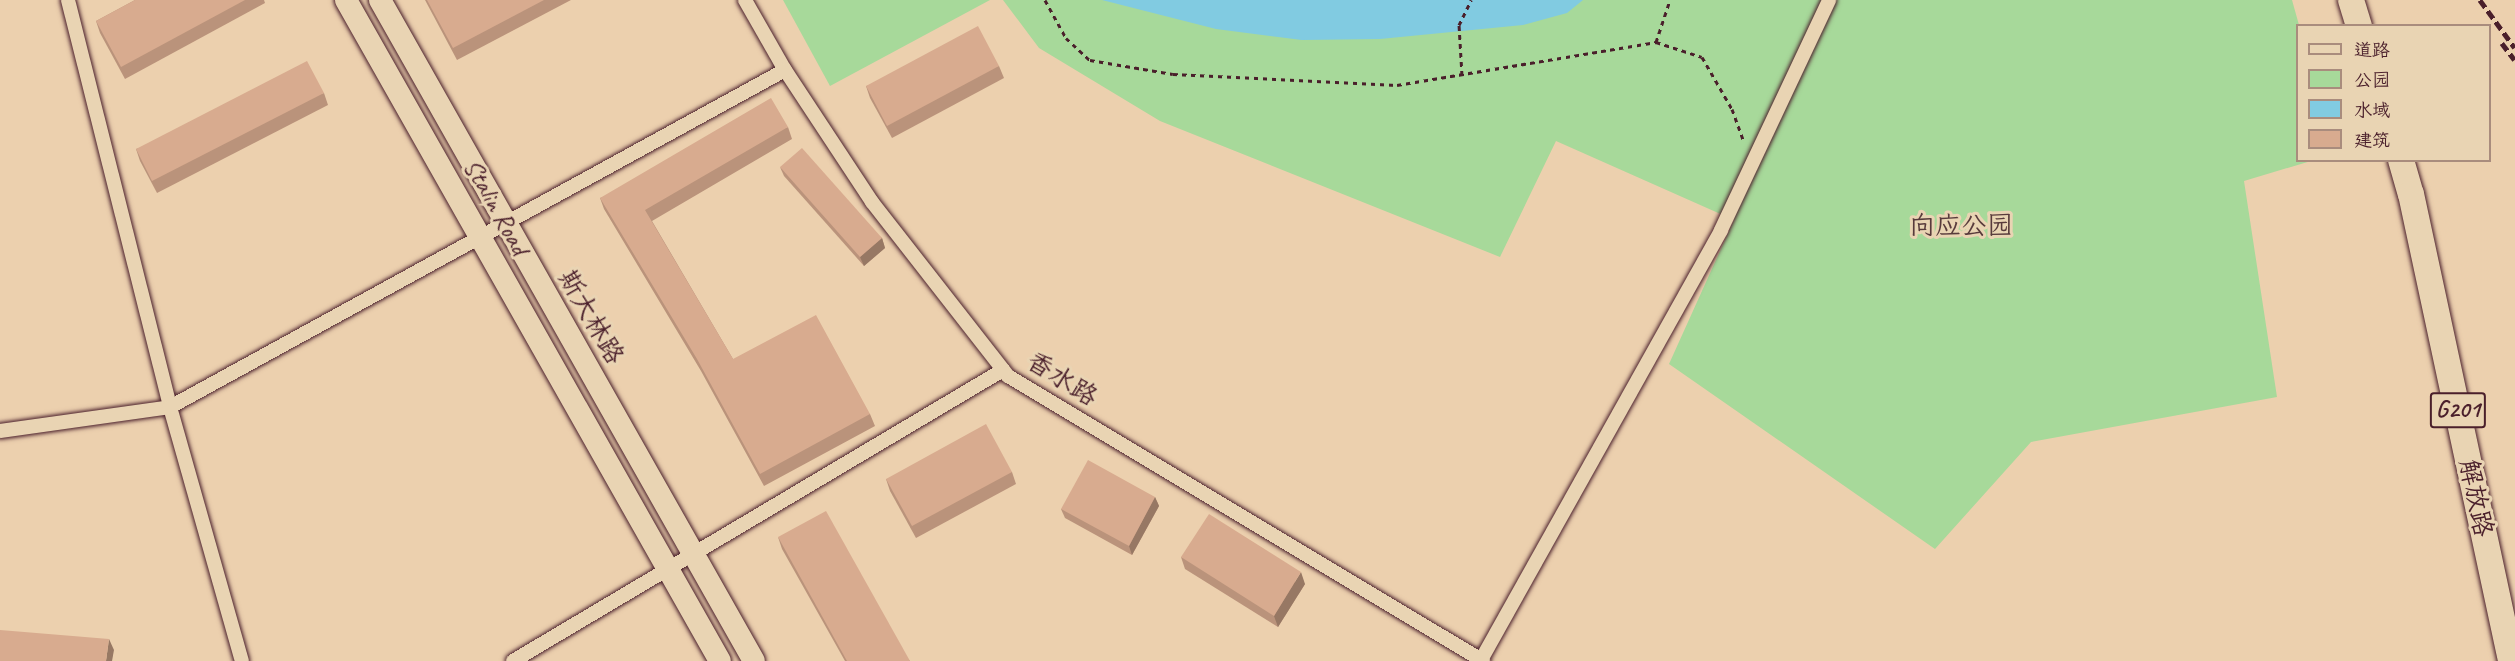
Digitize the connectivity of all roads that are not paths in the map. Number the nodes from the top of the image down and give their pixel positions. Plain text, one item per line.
1 (68, 0) edge
2 (346, 0) edge
3 (380, 0) edge
4 (745, 0) edge
5 (1828, 0) edge
6 (2351, 0) edge
7 (2358, 24) edge
8 (785, 70) junction
9 (2402, 162) edge
10 (505, 222) junction
11 (480, 236) junction
12 (1003, 370) junction
13 (170, 407) junction
14 (0, 431) edge
15 (694, 555) junction
16 (668, 569) junction
17 (1482, 660) edge
18 (242, 661) edge
19 (513, 661) edge
20 (720, 661) edge
21 (754, 661) edge
22 (2511, 661) edge

1 - 13 street
2 - 11 main road, Stalin Road
3 - 10 main road, 斯大林路
4 - 8 street, 香水路
5 - 17 street
6 - 7 highway
8 - 10 street
8 - 12 street, 香水路
9 - 22 highway, 解放路 / G201
10 - 11 street
10 - 15 main road, 斯大林路
11 - 13 street
11 - 16 main road, Stalin Road
12 - 15 street
12 - 17 street, 香水路
13 - 14 street
13 - 18 street
15 - 16 street
15 - 21 main road, 斯大林路
16 - 19 street
16 - 20 main road, Stalin Road

